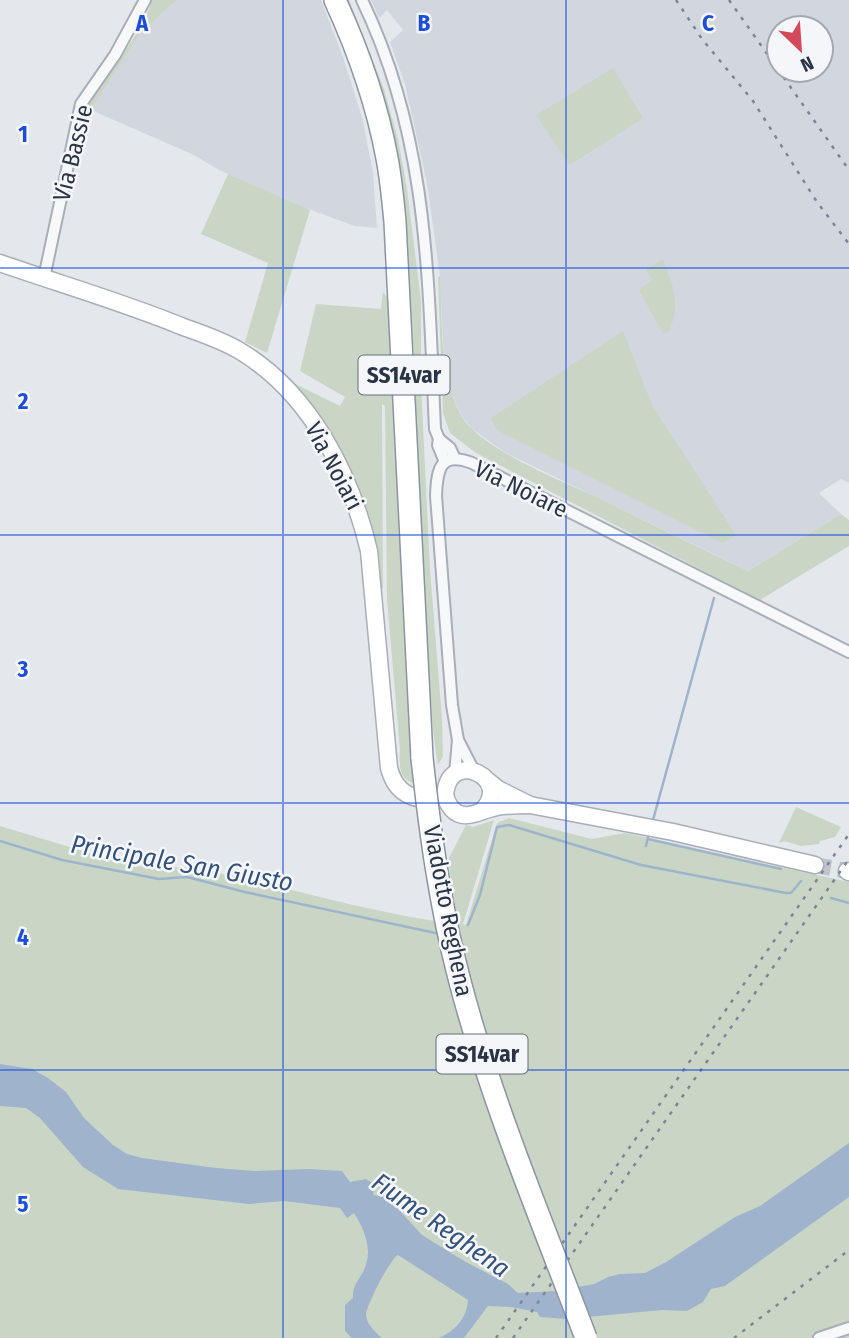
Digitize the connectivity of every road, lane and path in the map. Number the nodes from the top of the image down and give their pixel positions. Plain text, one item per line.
1 (145, 0) edge
2 (335, 0) edge
3 (362, 0) edge
4 (0, 263) edge
5 (44, 278) junction
6 (450, 461) junction
7 (849, 652) edge
8 (458, 740) junction
9 (474, 771) junction
10 (451, 780) junction
11 (488, 781) junction
12 (426, 799) junction
13 (449, 804) junction
14 (530, 805) junction
15 (483, 810) junction
16 (815, 865) tunnel mouth
17 (849, 1328) edge
18 (586, 1338) edge
19 (819, 1338) edge

1 - 5 street, Via Bassie
2 - 18 highway, Viadotto Reghena / SS14var, bridge
3 - 6 street
4 - 5 street, Via Noiari
5 - 12 street, Via Noiari
6 - 7 street, Via Noiare
6 - 8 street, Via Noiare
8 - 9 street, Via Noiare
8 - 10 street, Via Noiare
9 - 10 street
9 - 11 street
10 - 12 street
10 - 13 street
11 - 14 street
11 - 15 street
12 - 13 street, Via Noiari
13 - 15 street
14 - 15 street
14 - 16 street
17 - 19 street

